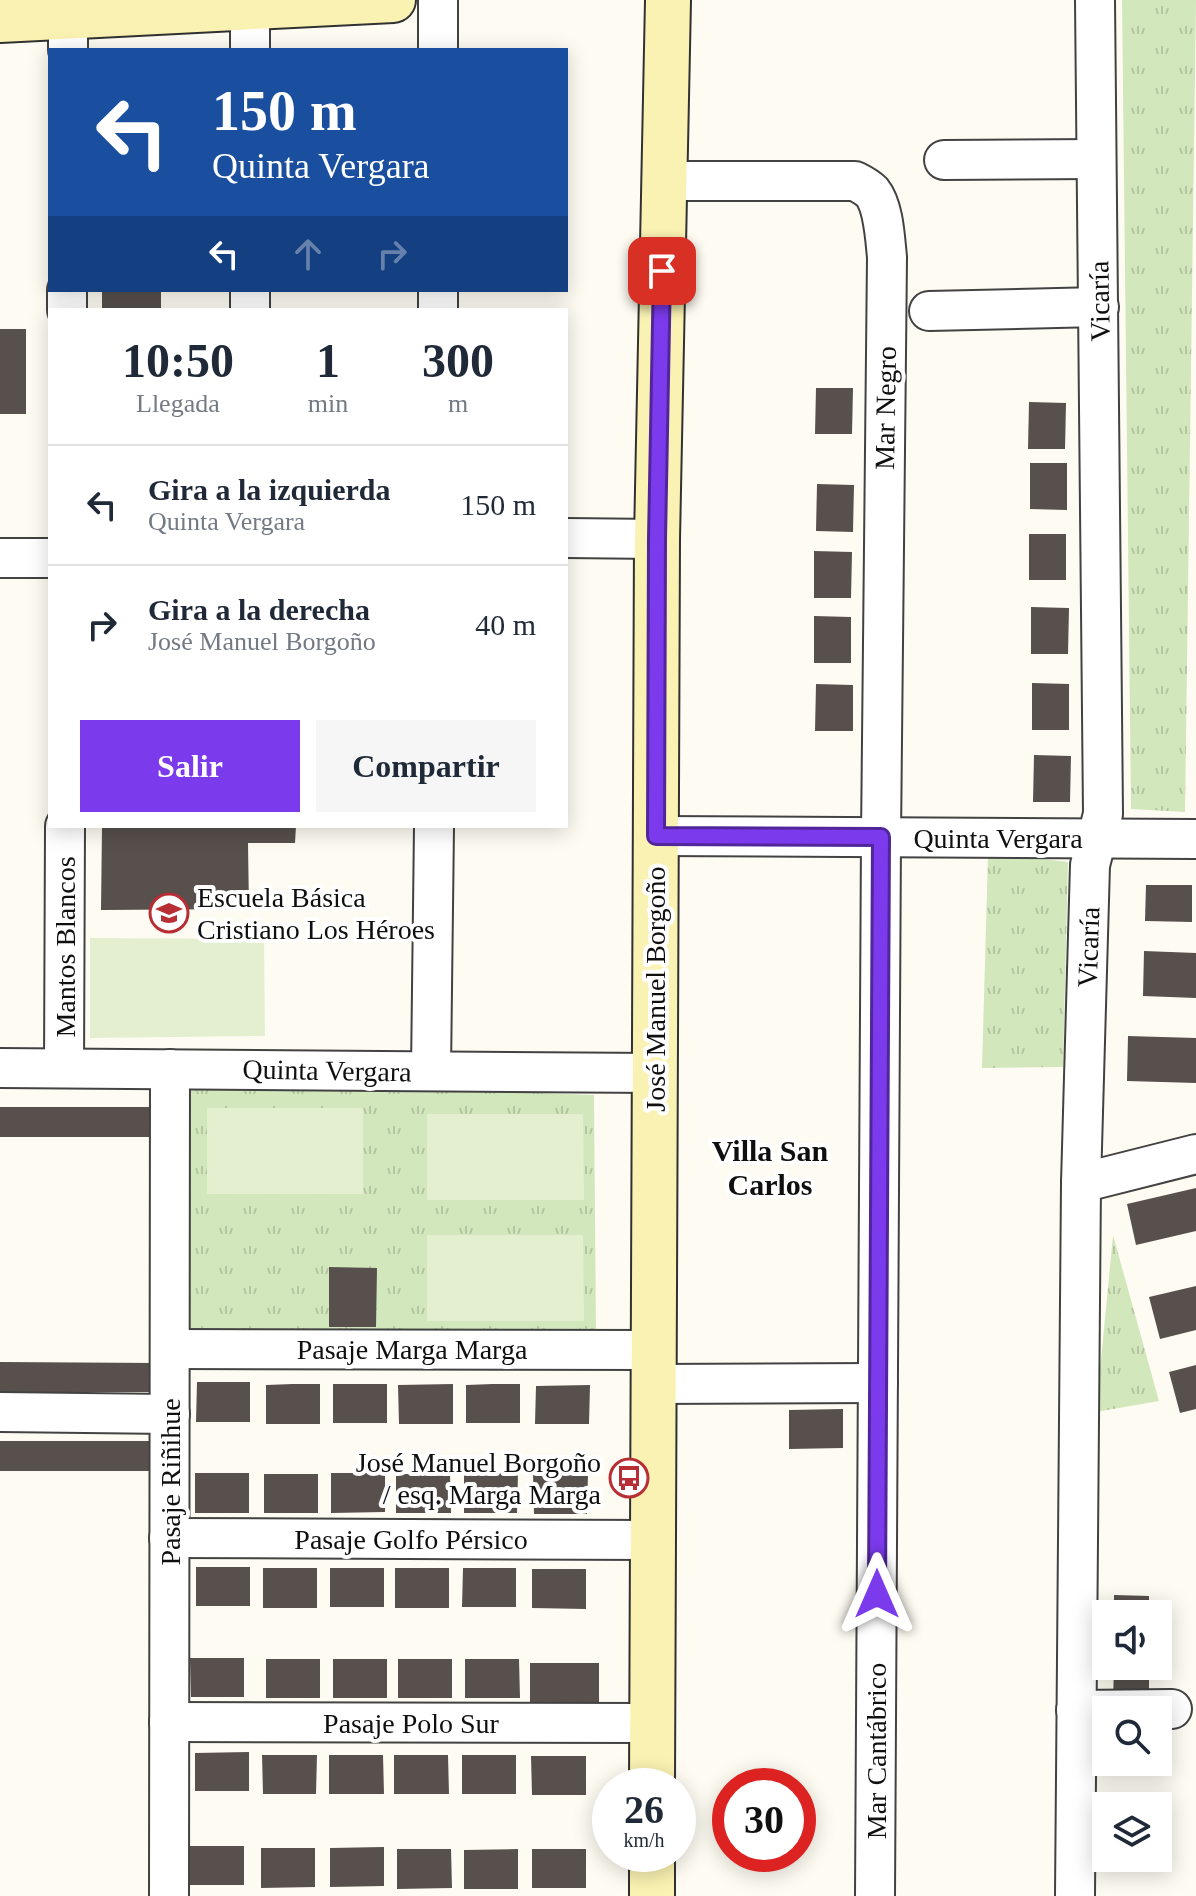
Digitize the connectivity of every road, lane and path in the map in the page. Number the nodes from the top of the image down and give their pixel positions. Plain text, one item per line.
1 (393, 0) edge
2 (438, 0) edge
3 (668, 0) edge
4 (1095, 0) edge
5 (250, 6) junction
6 (0, 20) edge
7 (68, 33) edge
8 (250, 48) edge
9 (438, 48) edge
10 (1096, 159) junction
11 (944, 160) dead end
12 (663, 181) junction
13 (1099, 307) junction
14 (929, 311) dead end
15 (568, 538) edge
16 (657, 539) junction
17 (0, 558) edge
18 (48, 558) edge
19 (1196, 822) edge
20 (65, 828) edge
21 (434, 828) edge
22 (656, 836) junction
23 (881, 837) junction
24 (1096, 838) junction
25 (1196, 839) edge
26 (0, 1068) edge
27 (64, 1068) junction
28 (170, 1069) junction
29 (431, 1071) junction
30 (655, 1073) junction
31 (1196, 1154) edge
32 (1081, 1183) junction
33 (170, 1349) junction
34 (654, 1367) junction
35 (878, 1383) junction
36 (0, 1412) edge
37 (170, 1414) junction
38 (169, 1538) junction
39 (653, 1540) junction
40 (1076, 1710) junction
41 (1092, 1710) edge
42 (169, 1722) junction
43 (652, 1723) junction
44 (652, 1768) edge
45 (652, 1872) edge
46 (169, 1896) edge
47 (652, 1896) edge
48 (875, 1896) edge
49 (1075, 1896) edge

1 - 5 street
2 - 9 street
3 - 12 street, José Manuel Borgoño
4 - 10 street, Vicaría
5 - 7 street
5 - 8 street
6 - 7 street
10 - 11 street
10 - 13 street, Vicaría
12 - 16 street, José Manuel Borgoño
12 - 23 street, Mar Negro
13 - 14 street
13 - 24 street, Vicaría
15 - 16 street
16 - 22 street, José Manuel Borgoño
17 - 18 street
19 - 25 street
20 - 27 street, Mantos Blancos
21 - 29 street
22 - 23 street, Quinta Vergara
22 - 30 street, José Manuel Borgoño
23 - 24 street, Quinta Vergara
23 - 35 street, Mar Cantábrico
24 - 25 street, Quinta Vergara
24 - 32 street, Vicaría
26 - 27 street, Quinta Vergara
27 - 28 street, Quinta Vergara
28 - 29 street, Quinta Vergara
28 - 33 street, Pasaje Riñihue
29 - 30 street, Quinta Vergara
30 - 34 street, José Manuel Borgoño
31 - 32 street
32 - 40 street, Vicaría
33 - 34 street, Pasaje Marga Marga
33 - 37 street, Pasaje Riñihue
34 - 35 street, Pasaje Marga Marga
34 - 39 street, José Manuel Borgoño
35 - 48 street, Mar Cantábrico
36 - 37 street
37 - 38 street, Pasaje Riñihue
38 - 39 street, Pasaje Golfo Pérsico
38 - 42 street, Pasaje Riñihue
39 - 43 street, José Manuel Borgoño
40 - 41 street
40 - 49 street, Vicaría
42 - 43 street, Pasaje Polo Sur
42 - 46 street, Pasaje Riñihue
43 - 44 street, José Manuel Borgoño
45 - 47 street

